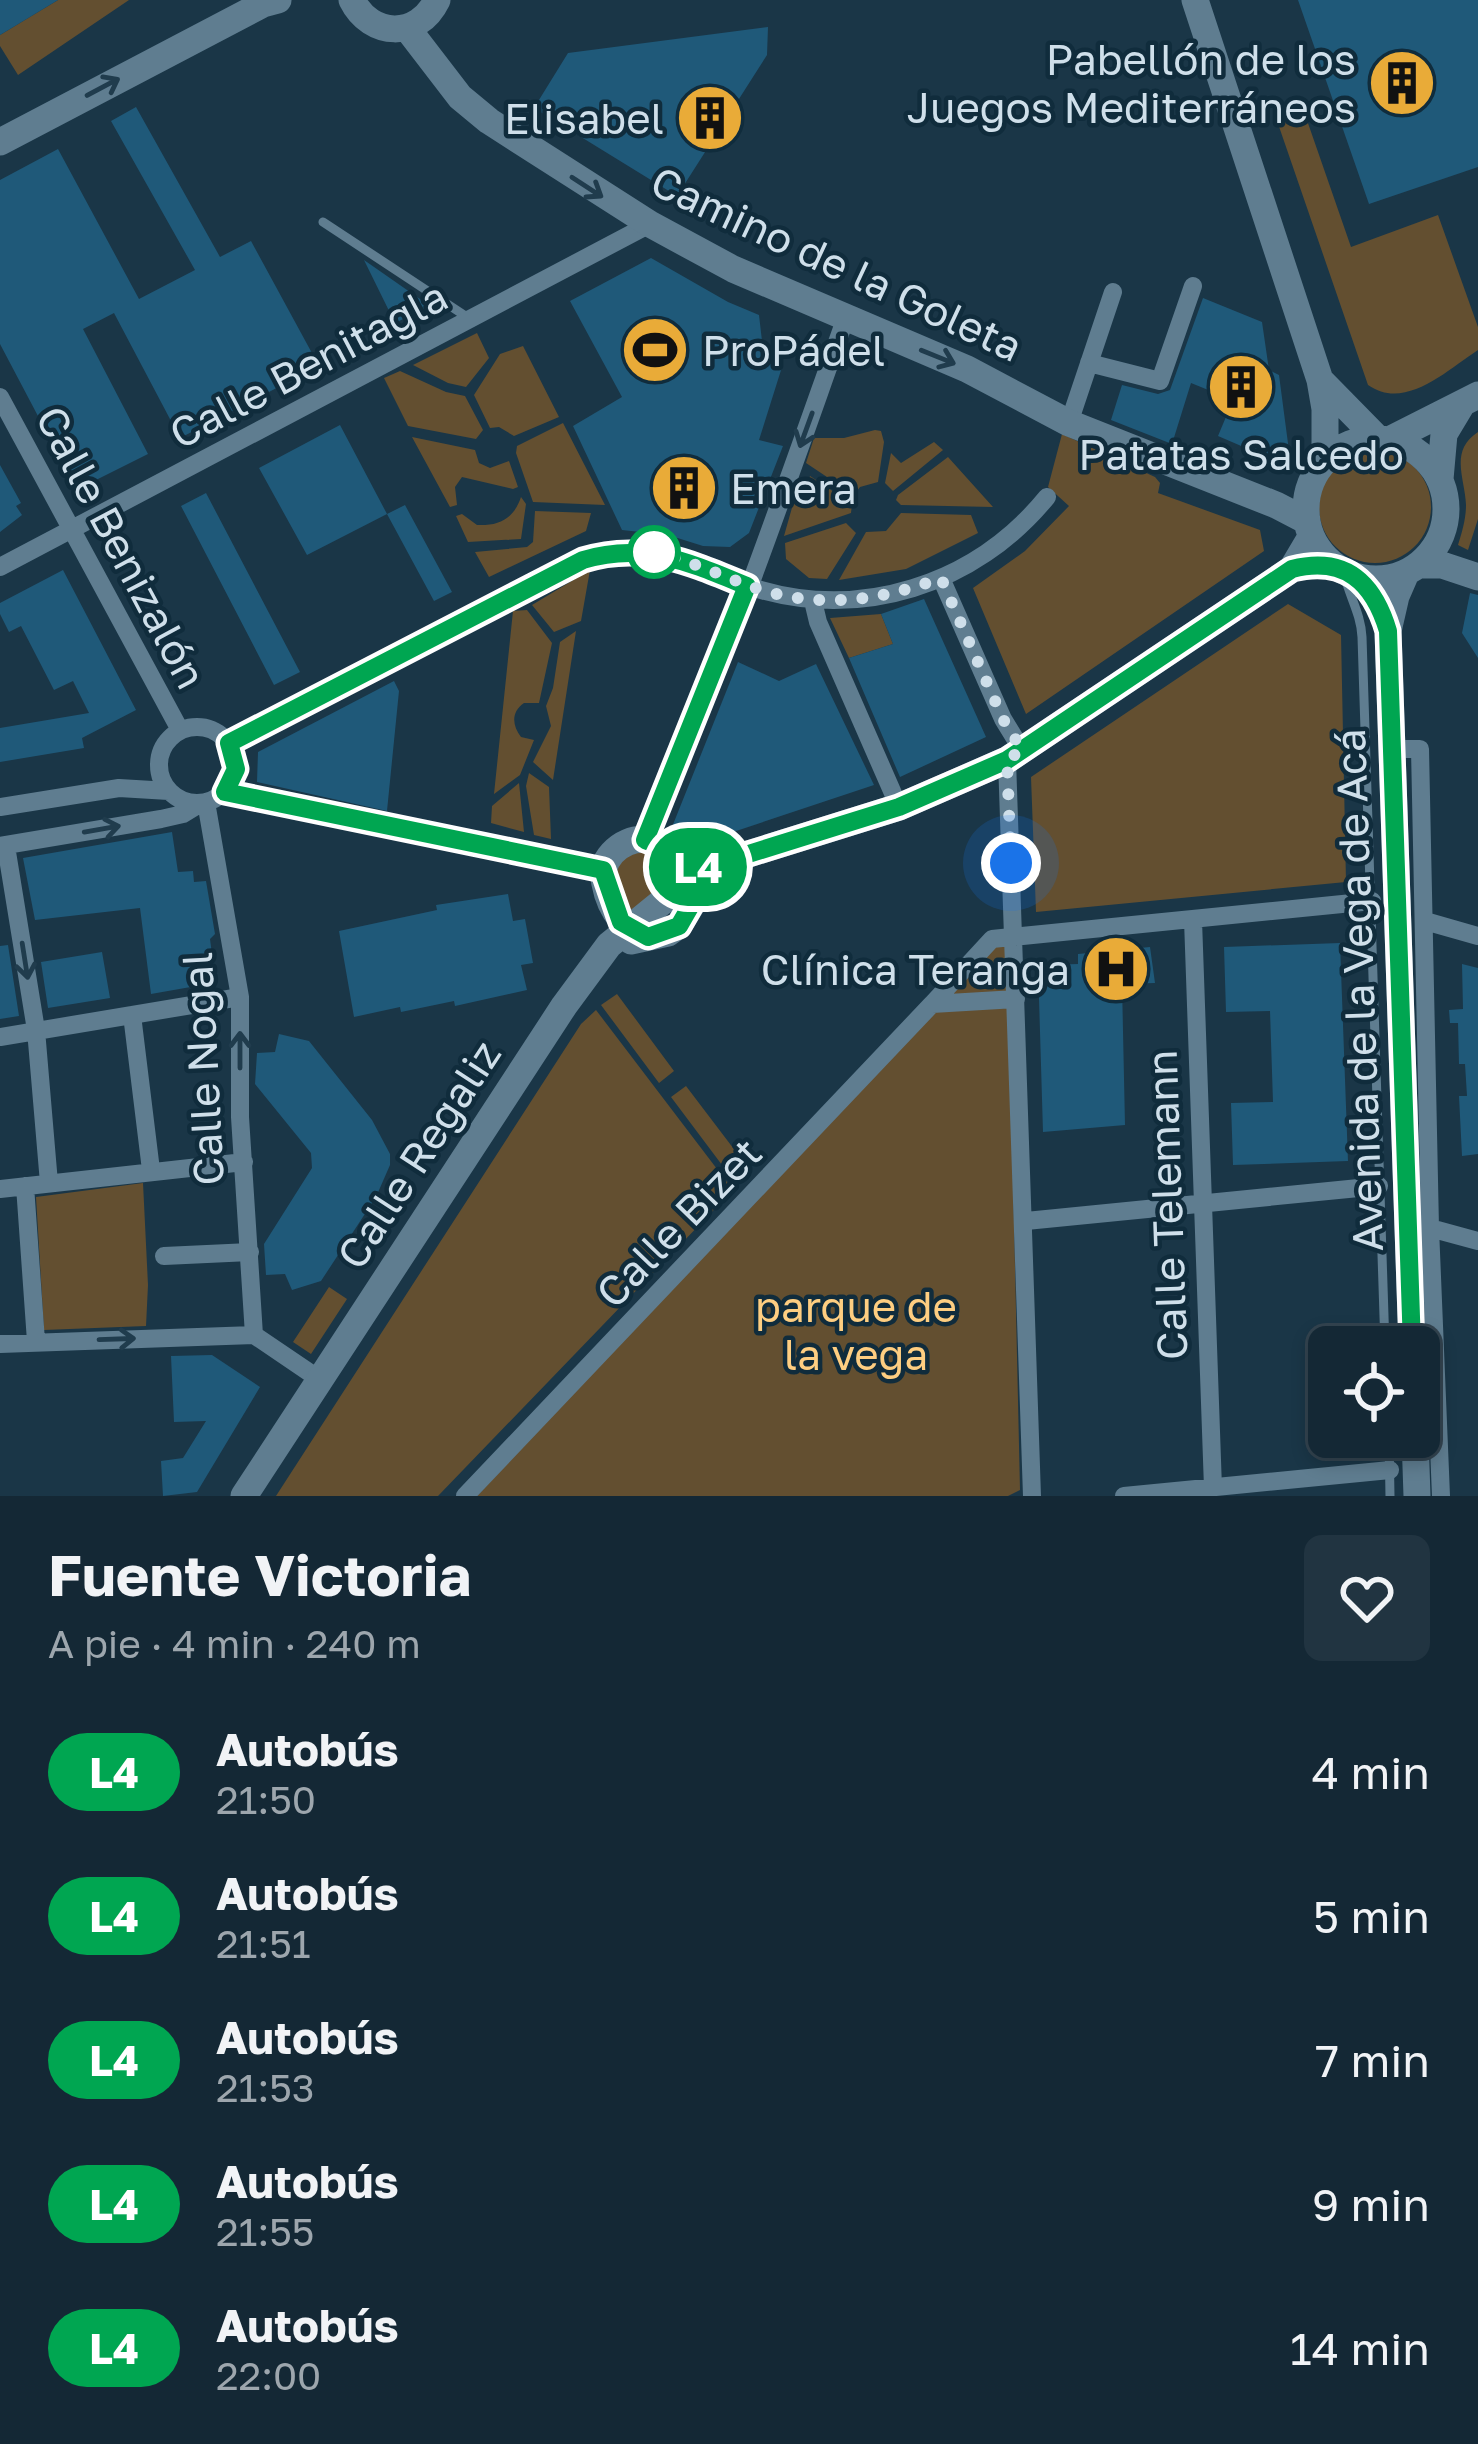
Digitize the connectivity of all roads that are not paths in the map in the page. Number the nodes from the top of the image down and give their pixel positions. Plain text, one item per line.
1 (352, 0) edge
2 (437, 0) edge
3 (1195, 0) edge
4 (271, 2) edge
5 (407, 28) junction
6 (0, 142) edge
7 (323, 222) dead end
8 (650, 224) junction
9 (1193, 286) dead end
10 (1112, 292) dead end
11 (470, 319) junction
12 (845, 320) junction
13 (1088, 363) junction
14 (1320, 380) junction
15 (0, 398) edge
16 (1470, 400) edge
17 (1070, 423) junction
18 (1384, 440) junction
19 (1325, 460) junction
20 (1439, 479) junction
21 (1048, 497) dead end
22 (1307, 520) junction
23 (69, 531) junction
24 (1438, 565) edge
25 (0, 567) edge
26 (1292, 569) junction
27 (1344, 571) junction
28 (941, 578) junction
29 (747, 586) junction
30 (813, 601) junction
31 (1388, 631) junction
32 (180, 730) junction
33 (229, 743) junction
34 (1391, 749) junction
35 (1015, 755) junction
36 (158, 769) junction
37 (119, 788) junction
38 (169, 791) junction
39 (225, 792) junction
40 (204, 802) junction
41 (0, 807) edge
42 (899, 807) junction
43 (645, 840) junction
44 (3, 846) edge
45 (603, 870) junction
46 (693, 877) junction
47 (1372, 901) junction
48 (1193, 920) junction
49 (1425, 921) junction
50 (625, 930) junction
51 (1478, 936) edge
52 (1013, 938) junction
53 (240, 997) junction
54 (1016, 999) junction
55 (932, 1004) junction
56 (132, 1015) junction
57 (37, 1030) junction
58 (0, 1036) edge
59 (244, 1162) junction
60 (151, 1170) junction
61 (49, 1183) junction
62 (26, 1186) junction
63 (1379, 1186) junction
64 (0, 1189) edge
65 (1202, 1202) junction
66 (1025, 1221) junction
67 (1430, 1228) junction
68 (1478, 1241) edge
69 (250, 1252) junction
70 (164, 1256) dead end
71 (1384, 1326) edge
72 (1411, 1326) edge
73 (254, 1335) junction
74 (36, 1341) junction
75 (0, 1343) edge
76 (319, 1379) junction
77 (1390, 1458) edge
78 (1416, 1458) edge
79 (1390, 1470) junction
80 (1213, 1488) junction
81 (471, 1493) edge
82 (244, 1496) edge
83 (1032, 1496) edge
84 (1124, 1496) edge
85 (1390, 1496) edge
86 (1417, 1496) edge
87 (1441, 1496) edge

1 - 5 main road
2 - 5 main road
3 - 14 main road
6 -> 4 main road
5 -> 8 main road, Camino de la Goleta
7 - 11 lane
8 - 11 street, Calle Benitagla
8 - 12 main road, Camino de la Goleta
9 - 13 street
10 - 13 street
11 - 23 street, Calle Benitagla
12 -> 17 main road, Camino de la Goleta
12 -> 29 street
13 - 17 street
14 - 18 main road
14 - 19 main road
15 - 23 street, Calle Benizalón
16 - 18 main road
16 - 20 main road
17 - 22 main road, Camino de la Goleta
18 - 19 main road
18 - 20 main road
19 - 22 main road
20 - 24 main road
21 - 28 street
22 - 26 main road
22 - 27 main road
23 - 25 street, Calle Benitagla
23 - 32 street, Calle Benizalón
24 - 27 main road
24 - 31 main road, Avenida de la Vega de Acá
26 - 27 main road
26 - 35 main road, Calle Regaliz
27 - 31 main road, Avenida de la Vega de Acá
27 - 47 lane
28 - 30 street
28 - 35 street
29 - 30 street
29 - 33 street
29 - 43 street
30 - 42 street
31 - 34 main road, Avenida de la Vega de Acá
32 - 33 street
32 - 36 street
33 - 39 street
34 - 49 street
34 - 72 main road, Avenida de la Vega de Acá
35 - 42 main road, Calle Regaliz
35 - 52 street
36 - 37 street
36 - 38 street
37 - 38 street
37 - 41 street
38 - 40 street
39 - 40 street
39 - 45 street
44 -> 40 street
40 - 53 street, Calle Nogal
42 - 46 main road, Calle Regaliz
43 - 45 main road
43 - 46 main road
44 -> 57 street
45 - 50 main road
46 - 50 main road, Calle Regaliz
47 - 48 street
47 - 63 lane
48 - 52 street
48 - 65 street, Calle Telemann
49 - 51 street
49 - 67 street
50 - 76 main road, Calle Regaliz
52 - 54 street
52 - 55 street, Calle Bizet
53 - 56 street
59 -> 53 street, Calle Nogal
54 - 55 street
54 - 66 street
55 - 81 street, Calle Bizet
56 - 57 street
56 - 60 street
57 - 58 street
57 - 61 street
59 - 60 street
59 - 69 street, Calle Nogal
60 - 61 street
61 - 62 street
62 - 64 street
62 - 74 street
63 - 65 street
63 - 71 lane
65 - 66 street
65 - 80 street, Calle Telemann
66 - 83 street
67 - 68 street
67 - 87 street
69 - 70 street
69 - 73 street, Calle Nogal
74 -> 73 street
73 - 76 street
74 - 75 street
76 - 82 main road, Calle Regaliz
77 - 79 lane
78 - 86 main road
79 - 80 street
79 - 85 lane
80 - 84 street

